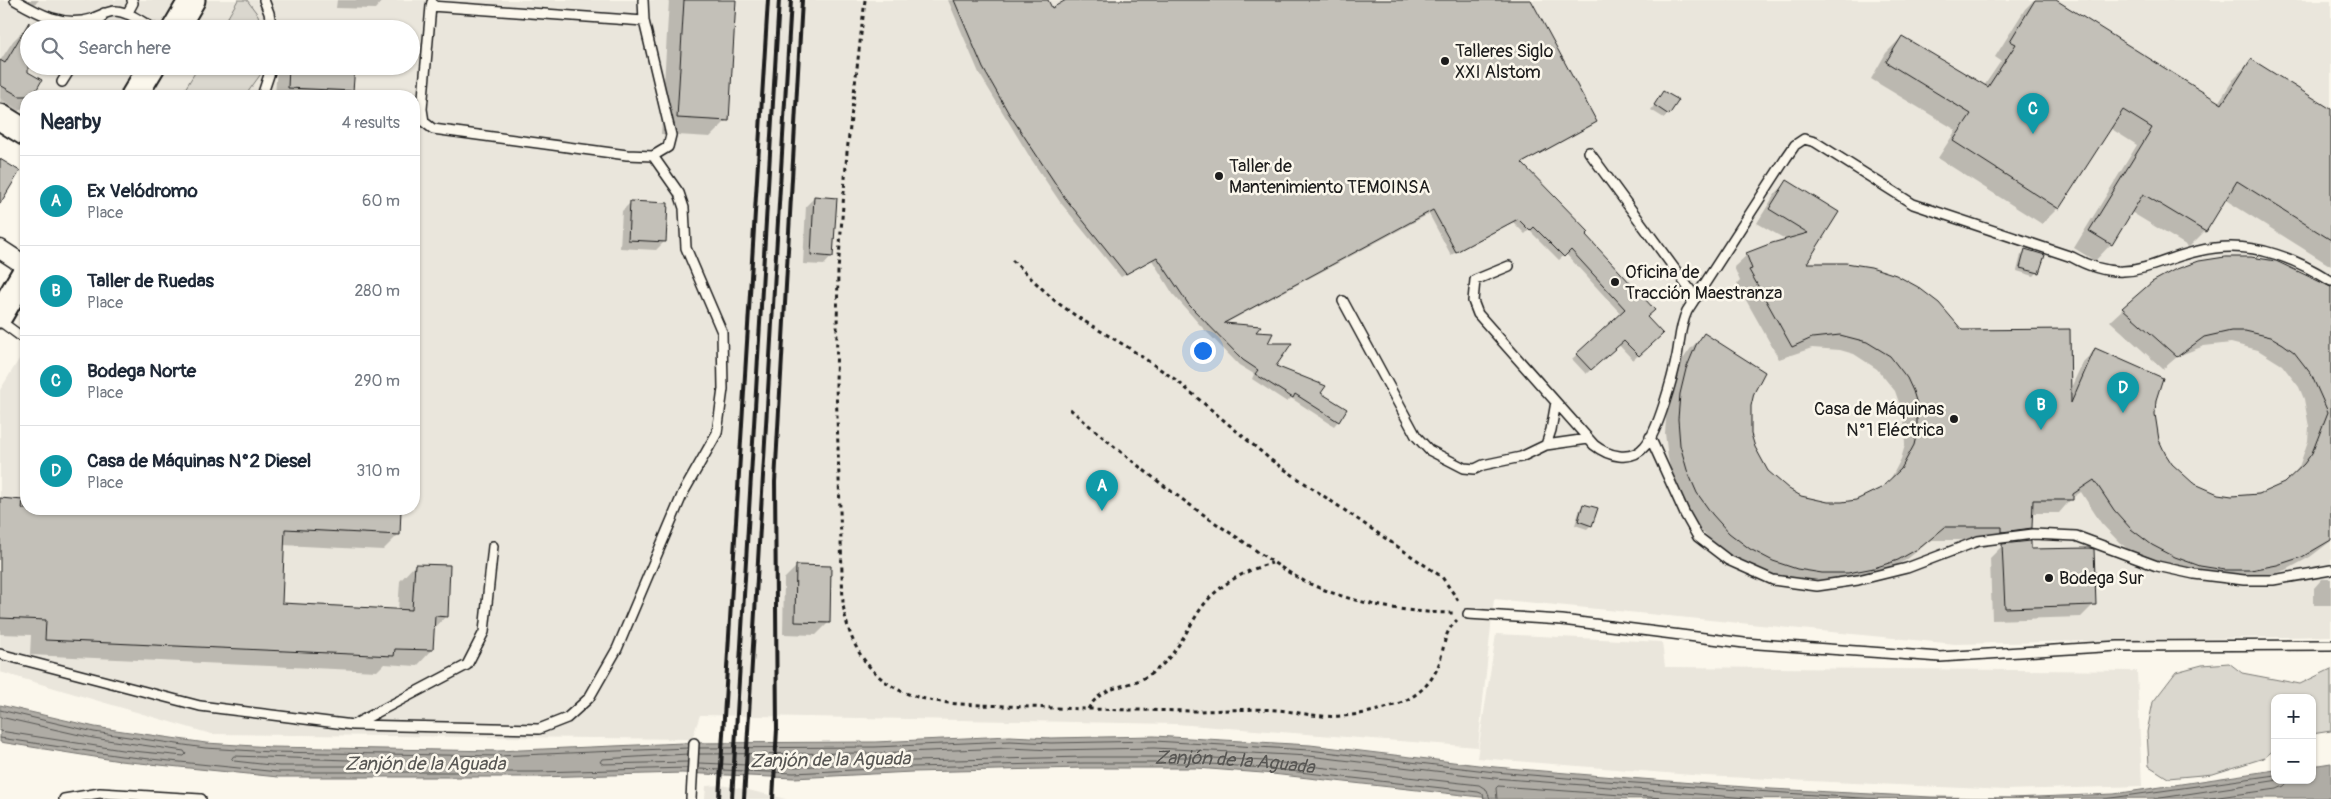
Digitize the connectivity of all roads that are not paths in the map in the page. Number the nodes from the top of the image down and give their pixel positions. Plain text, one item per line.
1 (15, 0) edge
2 (132, 0) edge
3 (192, 0) edge
4 (264, 0) edge
5 (642, 0) edge
6 (431, 3) edge
7 (104, 13) junction
8 (127, 14) junction
9 (55, 20) edge
10 (83, 20) edge
11 (100, 20) edge
12 (138, 20) edge
13 (180, 20) edge
14 (270, 20) edge
15 (644, 21) junction
16 (66, 75) edge
17 (147, 75) edge
18 (269, 75) edge
19 (62, 82) dead end
20 (138, 90) edge
21 (264, 90) edge
22 (0, 117) edge
23 (20, 129) edge
24 (1589, 152) dead end
25 (653, 156) junction
26 (0, 249) edge
27 (20, 262) edge
28 (1510, 266) dead end
29 (20, 280) edge
30 (2331, 281) edge
31 (1696, 298) junction
32 (1343, 301) dead end
33 (0, 315) edge
34 (0, 321) edge
35 (20, 336) edge
36 (1556, 402) junction
37 (1650, 437) junction
38 (1588, 439) junction
39 (1546, 445) junction
40 (492, 546) dead end
41 (2331, 570) edge
42 (1468, 614) road end
43 (2331, 645) edge
44 (0, 654) edge
45 (353, 725) junction
46 (694, 743) dead end
47 (64, 799) edge
48 (201, 799) edge
49 (691, 799) edge

1 - 9 lane
2 - 8 lane
3 - 13 street
4 - 14 lane
5 - 15 lane
6 - 15 lane
6 - 25 lane
7 - 8 lane
7 - 10 lane
7 - 11 lane
8 - 12 lane
15 - 25 lane
16 - 19 lane
17 - 20 street
18 - 21 lane
22 - 23 street
24 - 31 lane
25 - 45 lane
26 - 27 street
28 - 36 lane
29 - 33 street
30 - 31 lane
31 - 37 lane
32 - 39 lane
34 - 35 lane
36 - 38 lane
36 - 39 lane
37 - 38 lane
37 - 41 lane
38 - 39 lane
40 - 45 lane
42 - 43 lane
44 - 45 lane
46 - 49 lane
47 - 48 lane

